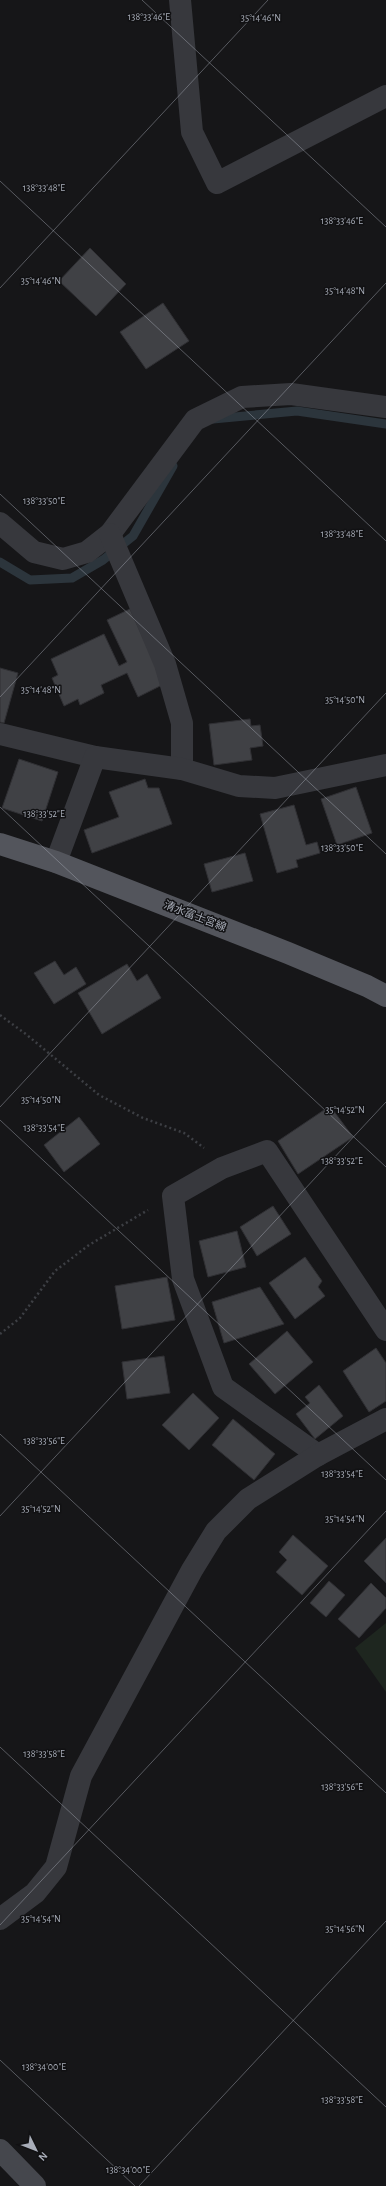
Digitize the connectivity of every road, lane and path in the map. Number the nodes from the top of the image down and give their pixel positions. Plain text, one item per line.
1 (180, 0) edge
2 (386, 96) edge
3 (386, 408) edge
4 (0, 523) edge
5 (111, 535) junction
6 (0, 734) edge
7 (95, 757) junction
8 (386, 765) edge
9 (182, 769) junction
10 (2, 848) edge
11 (56, 862) junction
12 (386, 996) edge
13 (0, 1015) edge
14 (222, 1168) junction
15 (173, 1196) junction
16 (386, 1330) edge
17 (0, 1334) edge
18 (386, 1419) edge
19 (318, 1456) junction
20 (0, 1919) edge
21 (0, 2150) edge
22 (35, 2186) edge

1 - 2 street
3 - 5 street
4 - 5 street
5 - 9 street
6 - 7 street
7 - 9 street
7 - 11 street
8 - 9 street
10 - 11 main road, 清水富士宮線
11 - 12 main road, 清水富士宮線
13 - 14 path
14 - 15 street
14 - 16 street
15 - 17 path
15 - 19 street
18 - 19 street
19 - 20 street
21 - 22 street

